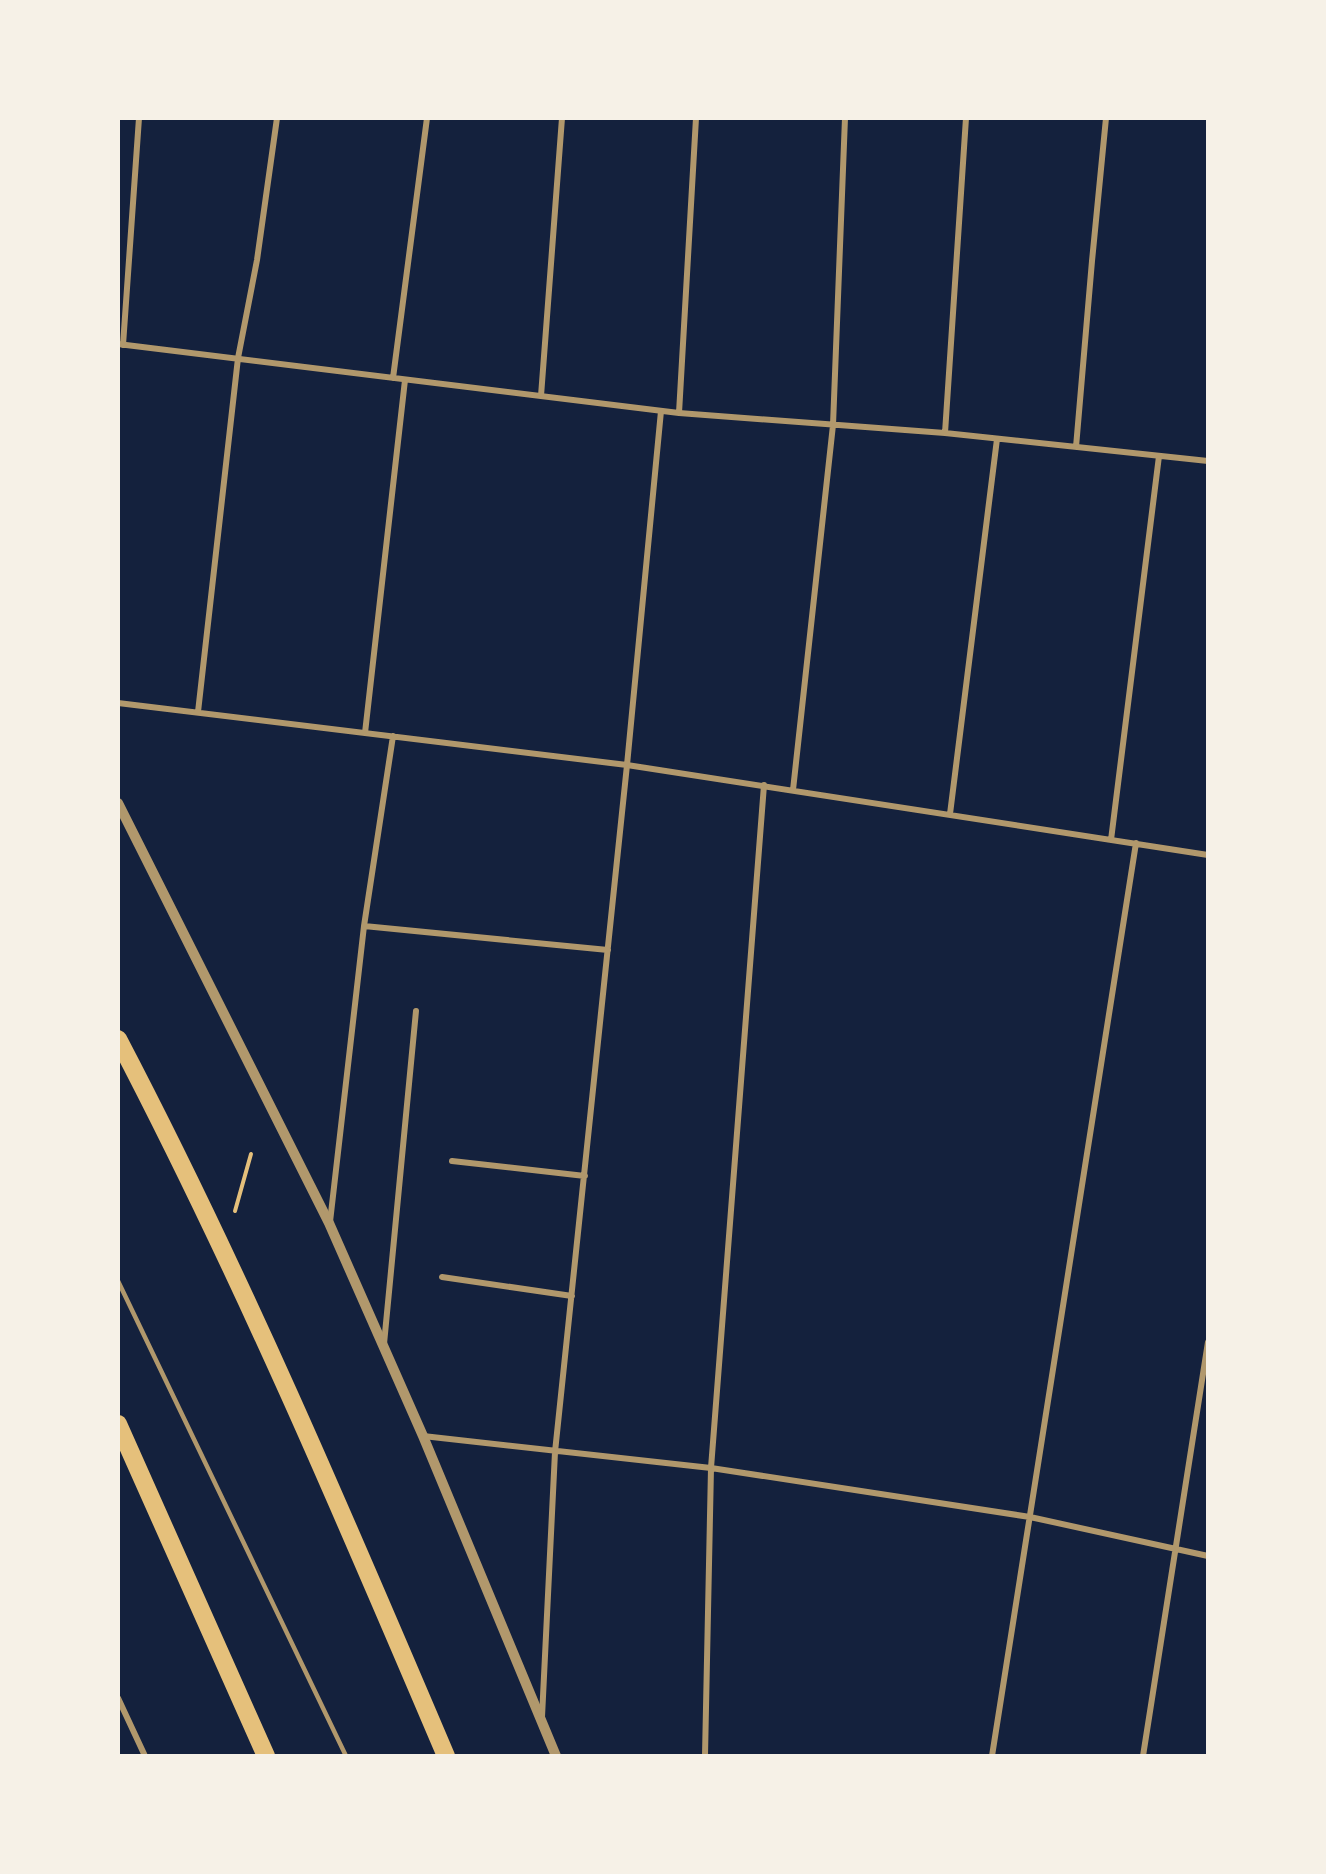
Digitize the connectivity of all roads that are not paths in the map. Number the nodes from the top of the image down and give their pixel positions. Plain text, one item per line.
1 (139, 118) edge
2 (276, 118) edge
3 (427, 118) edge
4 (562, 118) edge
5 (696, 118) edge
6 (845, 118) edge
7 (966, 118) edge
8 (1106, 118) edge
9 (121, 345) edge
10 (238, 359) junction
11 (393, 378) junction
12 (405, 380) junction
13 (541, 396) junction
14 (661, 411) junction
15 (679, 413) junction
16 (833, 425) junction
17 (945, 433) junction
18 (997, 439) junction
19 (1076, 447) junction
20 (1159, 456) junction
21 (1208, 461) edge
22 (118, 703) edge
23 (198, 712) junction
24 (365, 733) junction
25 (393, 736) junction
26 (627, 765) junction
27 (764, 785) junction
28 (793, 790) junction
29 (118, 803) edge
30 (950, 814) junction
31 (1111, 840) junction
32 (1136, 843) junction
33 (1208, 855) edge
34 (364, 926) junction
35 (608, 950) junction
36 (416, 1011) dead end
37 (118, 1039) edge
38 (452, 1161) dead end
39 (585, 1176) junction
40 (330, 1223) junction
41 (442, 1277) dead end
42 (118, 1281) edge
43 (572, 1296) junction
44 (1208, 1342) edge
45 (384, 1347) junction
46 (118, 1424) edge
47 (423, 1437) junction
48 (555, 1452) junction
49 (711, 1468) junction
50 (1030, 1517) junction
51 (1175, 1549) junction
52 (1208, 1556) edge
53 (118, 1698) edge
54 (542, 1720) junction
55 (144, 1755) edge
56 (266, 1755) edge
57 (346, 1755) edge
58 (446, 1755) edge
59 (556, 1755) edge
60 (705, 1755) edge
61 (992, 1755) edge
62 (1143, 1755) edge

1 - 9 street
2 - 10 street
3 - 11 street
4 - 13 street
5 - 15 street
6 - 16 street
7 - 17 street
8 - 19 street
9 - 10 street
10 - 11 street
10 - 23 street
11 - 12 street
12 - 13 street
12 - 24 street
13 - 14 street
14 - 15 street
14 - 26 street
15 - 16 street
16 - 17 street
16 - 28 street
17 - 18 street
18 - 19 street
18 - 30 street
19 - 20 street
20 - 21 street
20 - 31 street
22 - 23 street
23 - 24 street
24 - 25 street
25 - 26 street
25 - 34 street
26 - 27 street
26 - 35 street
27 - 28 street
27 - 49 street
28 - 30 street
29 - 40 street
30 - 31 street
31 - 32 street
32 - 33 street
32 - 50 street
34 - 35 street
34 - 40 street
35 - 39 street
36 - 45 street
37 - 58 highway
38 - 39 street
39 - 43 street
40 - 45 street
41 - 43 street
42 - 57 lane
43 - 48 street
44 - 51 street
45 - 47 street
46 - 56 highway
47 - 48 street
47 - 54 street
48 - 49 street
48 - 54 street
49 - 50 street
49 - 60 street
50 - 51 street
50 - 61 street
51 - 52 street
51 - 62 street
53 - 55 street
54 - 59 street

